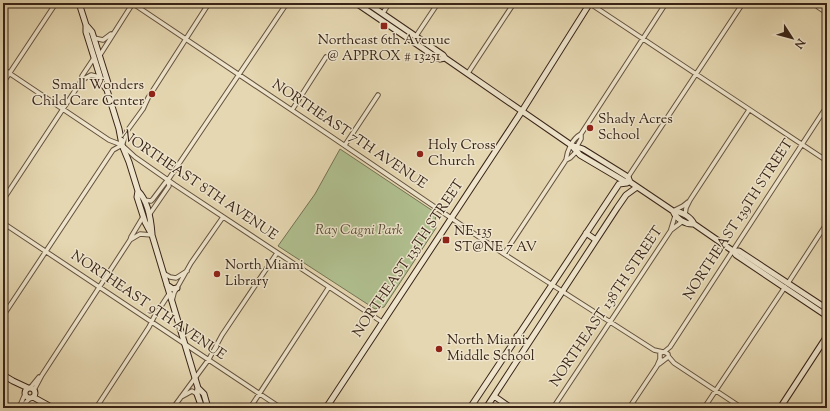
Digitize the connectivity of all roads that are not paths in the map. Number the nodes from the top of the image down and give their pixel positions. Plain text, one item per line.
1 (56, 3) edge
2 (79, 3) edge
3 (132, 3) edge
4 (209, 3) edge
5 (287, 3) edge
6 (356, 3) edge
7 (367, 3) edge
8 (389, 3) edge
9 (438, 3) edge
10 (514, 3) edge
11 (590, 3) edge
12 (666, 3) edge
13 (743, 3) edge
14 (818, 7) dead end
15 (383, 13) junction
16 (827, 13) edge
17 (86, 25) junction
18 (112, 34) junction
19 (404, 35) junction
20 (416, 36) junction
21 (94, 38) junction
22 (186, 39) junction
23 (643, 39) junction
24 (100, 55) junction
25 (326, 57) dead end
26 (94, 58) junction
27 (445, 58) junction
28 (3, 70) edge
29 (9, 74) junction
30 (468, 74) junction
31 (696, 74) junction
32 (239, 75) junction
33 (100, 77) junction
34 (82, 80) junction
35 (3, 83) edge
36 (107, 90) junction
37 (378, 95) dead end
38 (827, 106) edge
39 (63, 109) junction
40 (292, 110) junction
41 (749, 110) junction
42 (522, 111) junction
43 (581, 134) junction
44 (802, 144) junction
45 (122, 145) junction
46 (345, 145) junction
47 (571, 145) junction
48 (576, 149) junction
49 (566, 160) junction
50 (827, 161) edge
51 (168, 180) junction
52 (629, 180) junction
53 (637, 187) junction
54 (138, 191) junction
55 (3, 200) edge
56 (144, 200) junction
57 (690, 200) junction
58 (674, 213) junction
59 (149, 215) junction
60 (685, 215) junction
61 (143, 217) junction
62 (223, 217) junction
63 (451, 218) junction
64 (683, 221) junction
65 (3, 223) edge
66 (827, 223) edge
67 (694, 224) junction
68 (671, 230) junction
69 (586, 233) junction
70 (152, 235) junction
71 (130, 240) junction
72 (596, 240) junction
73 (733, 250) junction
74 (46, 251) junction
75 (277, 253) junction
76 (504, 254) junction
77 (187, 271) junction
78 (163, 273) junction
79 (166, 284) junction
80 (553, 284) junction
81 (100, 286) junction
82 (329, 287) junction
83 (787, 287) junction
84 (177, 288) junction
85 (563, 291) junction
86 (169, 294) junction
87 (172, 301) junction
88 (827, 309) edge
89 (827, 312) edge
90 (3, 316) edge
91 (827, 316) edge
92 (152, 321) junction
93 (611, 321) junction
94 (382, 322) junction
95 (517, 336) junction
96 (827, 336) edge
97 (184, 343) junction
98 (528, 343) junction
99 (654, 350) junction
100 (666, 353) junction
101 (208, 359) junction
102 (662, 359) junction
103 (674, 363) junction
104 (3, 375) edge
105 (195, 378) junction
106 (198, 388) junction
107 (716, 391) junction
108 (30, 392) junction
109 (198, 394) junction
110 (260, 394) junction
111 (494, 396) junction
112 (179, 399) junction
113 (20, 408) edge
114 (52, 408) edge
115 (96, 408) edge
116 (173, 408) edge
117 (202, 408) edge
118 (208, 408) edge
119 (250, 408) edge
120 (281, 408) edge
121 (326, 408) edge
122 (470, 408) edge
123 (486, 408) edge
124 (511, 408) edge
125 (553, 408) edge
126 (629, 408) edge
127 (704, 408) edge
128 (742, 408) edge
129 (780, 408) edge

1 - 29 street
2 - 17 main road
3 - 18 street
3 - 22 street, NORTHEAST 7TH AVENUE
4 - 22 street
5 - 32 street
6 - 19 main road
7 - 15 main road
8 - 15 street
9 - 20 street
10 - 30 street
11 - 23 street
11 - 42 main road, NORTHEAST 135TH STREET
12 - 23 street
13 - 31 street
14 - 16 street
15 - 20 main road
17 - 21 main road
17 - 26 main road
18 - 21 street
18 - 24 street
19 - 20 main road
19 - 27 main road
20 - 27 main road
21 - 24 main road
22 - 32 street, NORTHEAST 7TH AVENUE
22 - 45 street
23 - 31 street
23 - 43 street
24 - 36 main road
25 - 40 street
26 - 33 main road
26 - 34 street
27 - 30 main road
28 - 29 street, NORTHEAST 8TH AVENUE
29 - 35 street
29 - 39 street, NORTHEAST 8TH AVENUE
30 - 42 main road
31 - 41 street
31 - 52 street
32 - 40 street, NORTHEAST 7TH AVENUE
32 - 51 street
33 - 34 street
33 - 36 main road
34 - 39 street
36 - 45 main road
37 - 46 street
38 - 44 street, NORTHEAST 139TH STREET
39 - 45 street, NORTHEAST 8TH AVENUE
39 - 55 street
40 - 46 street, NORTHEAST 7TH AVENUE
41 - 44 street
41 - 57 street
42 - 47 main road
42 - 63 main road, NORTHEAST 135TH STREET
43 - 47 street
43 - 48 street
44 - 50 street
44 - 73 street, NORTHEAST 139TH STREET
45 - 51 street, NORTHEAST 8TH AVENUE
45 - 54 main road
45 - 74 street
46 - 63 street, NORTHEAST 7TH AVENUE
47 - 48 main road
47 - 49 street
48 - 49 street
48 - 52 main road
49 - 76 street
51 - 56 street
51 - 59 street
51 - 62 street, NORTHEAST 8TH AVENUE
52 - 53 main road
52 - 69 main road
53 - 58 main road
53 - 72 main road
54 - 56 main road
54 - 61 main road
56 - 59 main road
57 - 58 street
57 - 60 street
58 - 60 main road
58 - 64 main road
58 - 68 street
59 - 70 main road
60 - 67 main road
61 - 70 main road
61 - 71 street
62 - 75 street, NORTHEAST 8TH AVENUE
62 - 77 street
63 - 76 street, NORTHEAST 7TH AVENUE
63 - 94 main road, NORTHEAST 135TH STREET
64 - 67 main road
64 - 68 street, NORTHEAST 138TH STREET
65 - 74 street, NORTHEAST 9TH AVENUE
66 - 83 street
67 - 73 main road
68 - 93 street, NORTHEAST 138TH STREET
69 - 72 main road
69 - 80 main road
70 - 71 street
70 - 78 main road
71 - 81 street
72 - 85 main road
73 - 83 main road
73 - 100 street, NORTHEAST 139TH STREET
74 - 81 street, NORTHEAST 9TH AVENUE
74 - 90 street
75 - 82 street, NORTHEAST 8TH AVENUE
75 - 101 street
76 - 80 street, NORTHEAST 7TH AVENUE
77 - 78 street
77 - 84 street
78 - 79 main road
79 - 84 main road
79 - 86 main road
80 - 85 street, NORTHEAST 7TH AVENUE
80 - 95 main road
81 - 92 street, NORTHEAST 9TH AVENUE
81 - 108 street
82 - 94 street, NORTHEAST 8TH AVENUE
82 - 110 street
83 - 88 main road
83 - 89 main road
83 - 91 main road
83 - 107 street
84 - 87 street
85 - 93 street, NORTHEAST 7TH AVENUE
85 - 98 main road
86 - 87 main road
86 - 92 street
87 - 97 main road
92 - 97 street, NORTHEAST 9TH AVENUE
92 - 115 street
93 - 99 street, NORTHEAST 7TH AVENUE
93 - 125 street, NORTHEAST 138TH STREET
94 - 121 main road, NORTHEAST 135TH STREET
95 - 98 main road
95 - 122 main road
96 - 129 main road
97 - 101 street, NORTHEAST 9TH AVENUE
97 - 105 main road
98 - 111 main road
99 - 100 street, NORTHEAST 7TH AVENUE
99 - 102 street, NORTHEAST 7TH AVENUE
100 - 102 street
100 - 102 street
100 - 103 street
101 - 105 street
101 - 110 street, NORTHEAST 9TH AVENUE
102 - 103 street
102 - 126 street
103 - 107 street
104 - 108 main road
105 - 106 main road
105 - 112 street
106 - 109 main road
106 - 118 main road
107 - 127 street
107 - 128 street
108 - 113 street
108 - 114 main road
109 - 112 street
109 - 117 main road
110 - 119 street
110 - 120 street, NORTHEAST 9TH AVENUE
111 - 123 main road
111 - 124 main road
112 - 116 street

